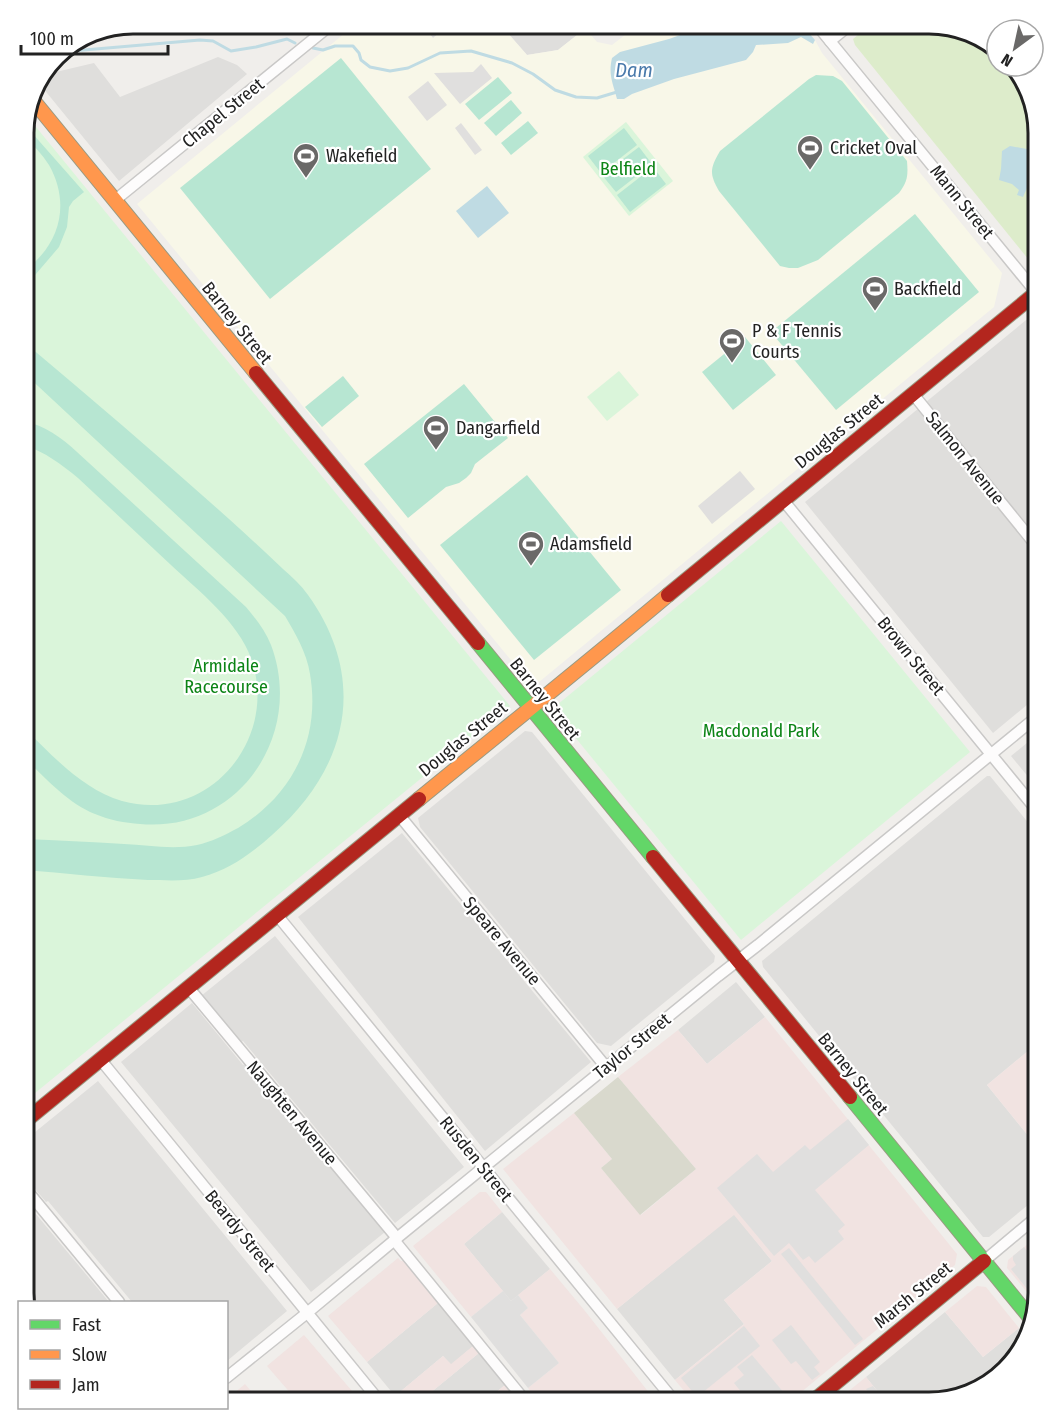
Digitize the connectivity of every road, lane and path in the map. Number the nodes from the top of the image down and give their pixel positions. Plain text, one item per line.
1 (319, 34) edge
2 (825, 35) edge
3 (838, 35) edge
4 (830, 41) junction
5 (38, 107) edge
6 (114, 201) junction
7 (1028, 282) edge
8 (1028, 302) edge
9 (913, 394) junction
10 (783, 500) junction
11 (1028, 535) edge
12 (529, 708) junction
13 (1028, 724) edge
14 (991, 754) junction
15 (1028, 799) edge
16 (399, 815) junction
17 (277, 915) junction
18 (737, 961) junction
19 (188, 987) junction
20 (100, 1059) junction
21 (606, 1067) junction
22 (34, 1114) edge
23 (483, 1168) junction
24 (34, 1199) edge
25 (1028, 1224) edge
26 (396, 1239) junction
27 (984, 1261) junction
28 (119, 1301) edge
29 (308, 1313) junction
30 (1027, 1313) edge
31 (228, 1376) edge
32 (372, 1392) edge
33 (518, 1392) edge
34 (667, 1392) edge
35 (824, 1392) edge

1 - 6 street, Chapel Street
2 - 4 street, Mann Street
3 - 4 street
4 - 7 street, Mann Street
5 - 6 main road, Barney Street
6 - 12 main road, Barney Street
8 - 9 main road, Douglas Street
9 - 10 main road, Douglas Street
9 - 11 street, Salmon Avenue
10 - 12 main road, Douglas Street
10 - 14 street, Brown Street
12 - 16 main road, Douglas Street
12 - 18 main road, Barney Street
13 - 14 street, Taylor Street
14 - 15 street, Brown Street
14 - 18 street, Taylor Street
16 - 17 main road, Douglas Street
16 - 21 street, Speare Avenue
17 - 19 main road, Douglas Street
17 - 23 street, Rusden Street
18 - 21 street, Taylor Street
18 - 27 main road, Barney Street
19 - 20 main road, Douglas Street
19 - 26 street, Naughten Avenue
20 - 22 main road, Douglas Street
20 - 29 street, Beardy Street
21 - 23 street, Taylor Street
23 - 26 street, Taylor Street
23 - 34 street, Rusden Street
24 - 28 street
25 - 27 street, Marsh Street
26 - 29 street, Taylor Street
26 - 33 street, Naughten Avenue
27 - 30 main road, Barney Street
27 - 35 main road, Marsh Street
29 - 31 street, Taylor Street
29 - 32 street, Beardy Street

